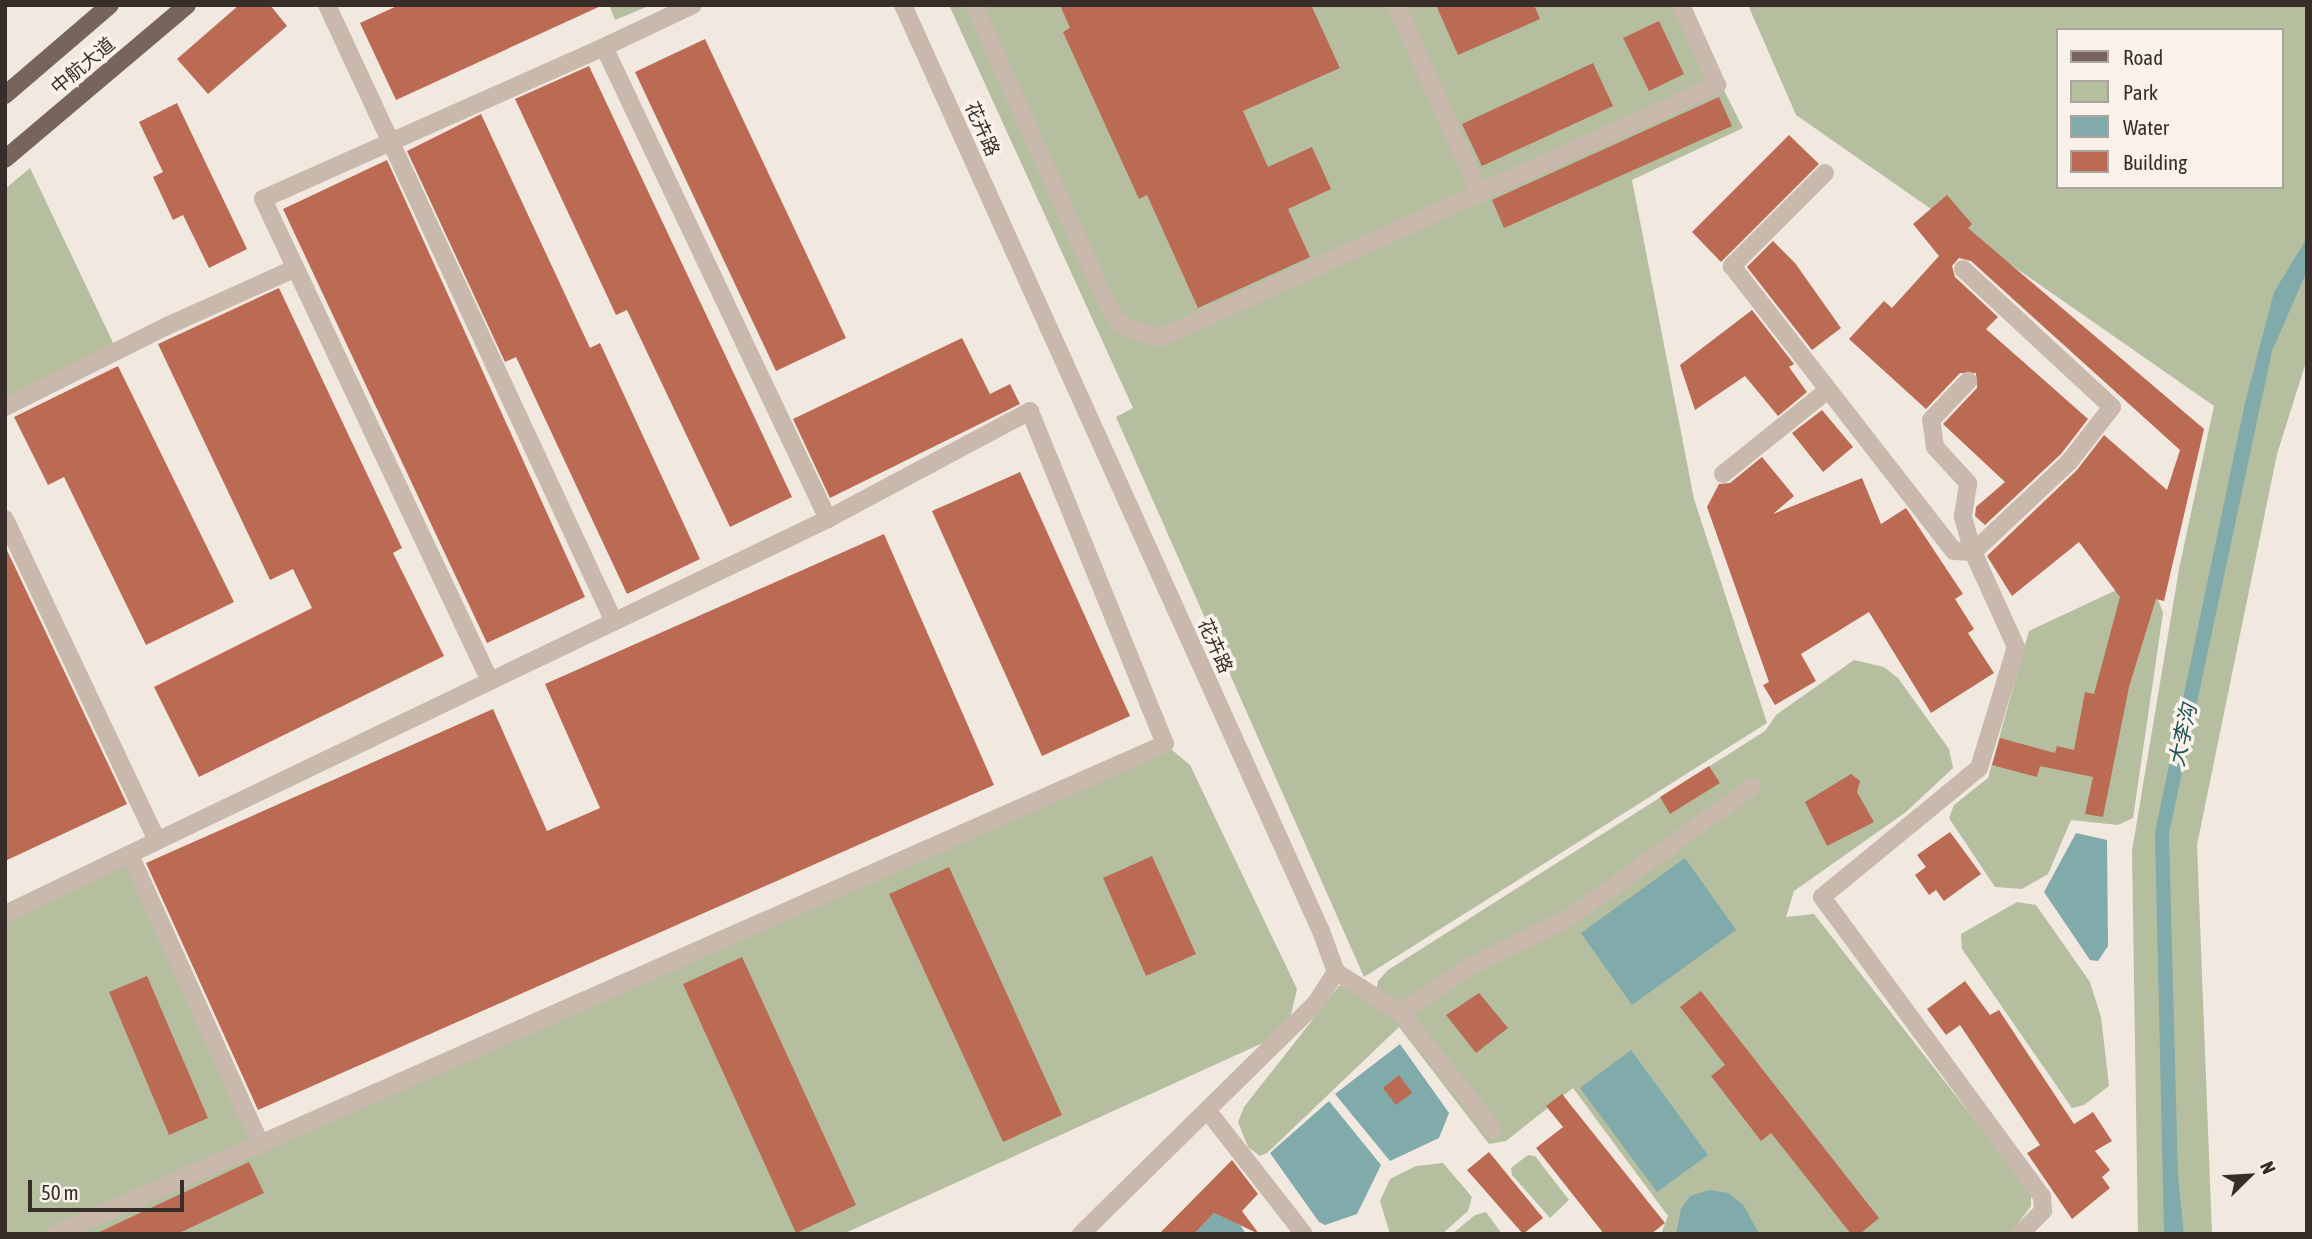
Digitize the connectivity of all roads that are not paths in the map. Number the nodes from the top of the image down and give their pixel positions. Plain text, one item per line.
1 (110, 5) edge
2 (187, 5) edge
3 (327, 5) edge
4 (692, 5) edge
5 (902, 5) edge
6 (974, 5) edge
7 (1396, 5) edge
8 (1681, 5) edge
9 (604, 47) junction
10 (5, 95) edge
11 (389, 143) junction
12 (5, 159) edge
13 (1825, 173) dead end
14 (1480, 194) junction
15 (294, 269) junction
16 (1963, 269) dead end
17 (1968, 381) dead end
18 (1828, 390) junction
19 (5, 407) edge
20 (1723, 474) dead end
21 (5, 519) edge
22 (828, 519) junction
23 (1973, 552) junction
24 (614, 622) junction
25 (491, 681) junction
26 (1752, 787) dead end
27 (156, 841) junction
28 (130, 855) junction
29 (5, 914) edge
30 (1336, 972) junction
31 (1401, 1013) junction
32 (1207, 1110) junction
33 (1493, 1129) dead end
34 (261, 1144) junction
35 (56, 1234) edge
36 (1081, 1234) edge
37 (1304, 1234) edge
38 (2020, 1234) edge

1 - 10 main road, 中航大道
2 - 12 main road, 中航大道
3 - 11 street
4 - 9 street
5 - 30 street, 花卉路
6 - 14 street
7 - 14 street
8 - 14 street
9 - 11 street
9 - 22 street
11 - 15 street
11 - 24 street
13 - 18 street
15 - 19 street
15 - 25 street
16 - 23 street
17 - 23 street
18 - 20 street
18 - 23 street
21 - 27 street
22 - 24 street
22 - 34 street
23 - 38 street
24 - 25 street
25 - 27 street
26 - 31 street
27 - 28 street
28 - 29 street
28 - 34 street
30 - 31 street
30 - 32 street
31 - 33 street
32 - 36 street
32 - 37 street
34 - 35 street

